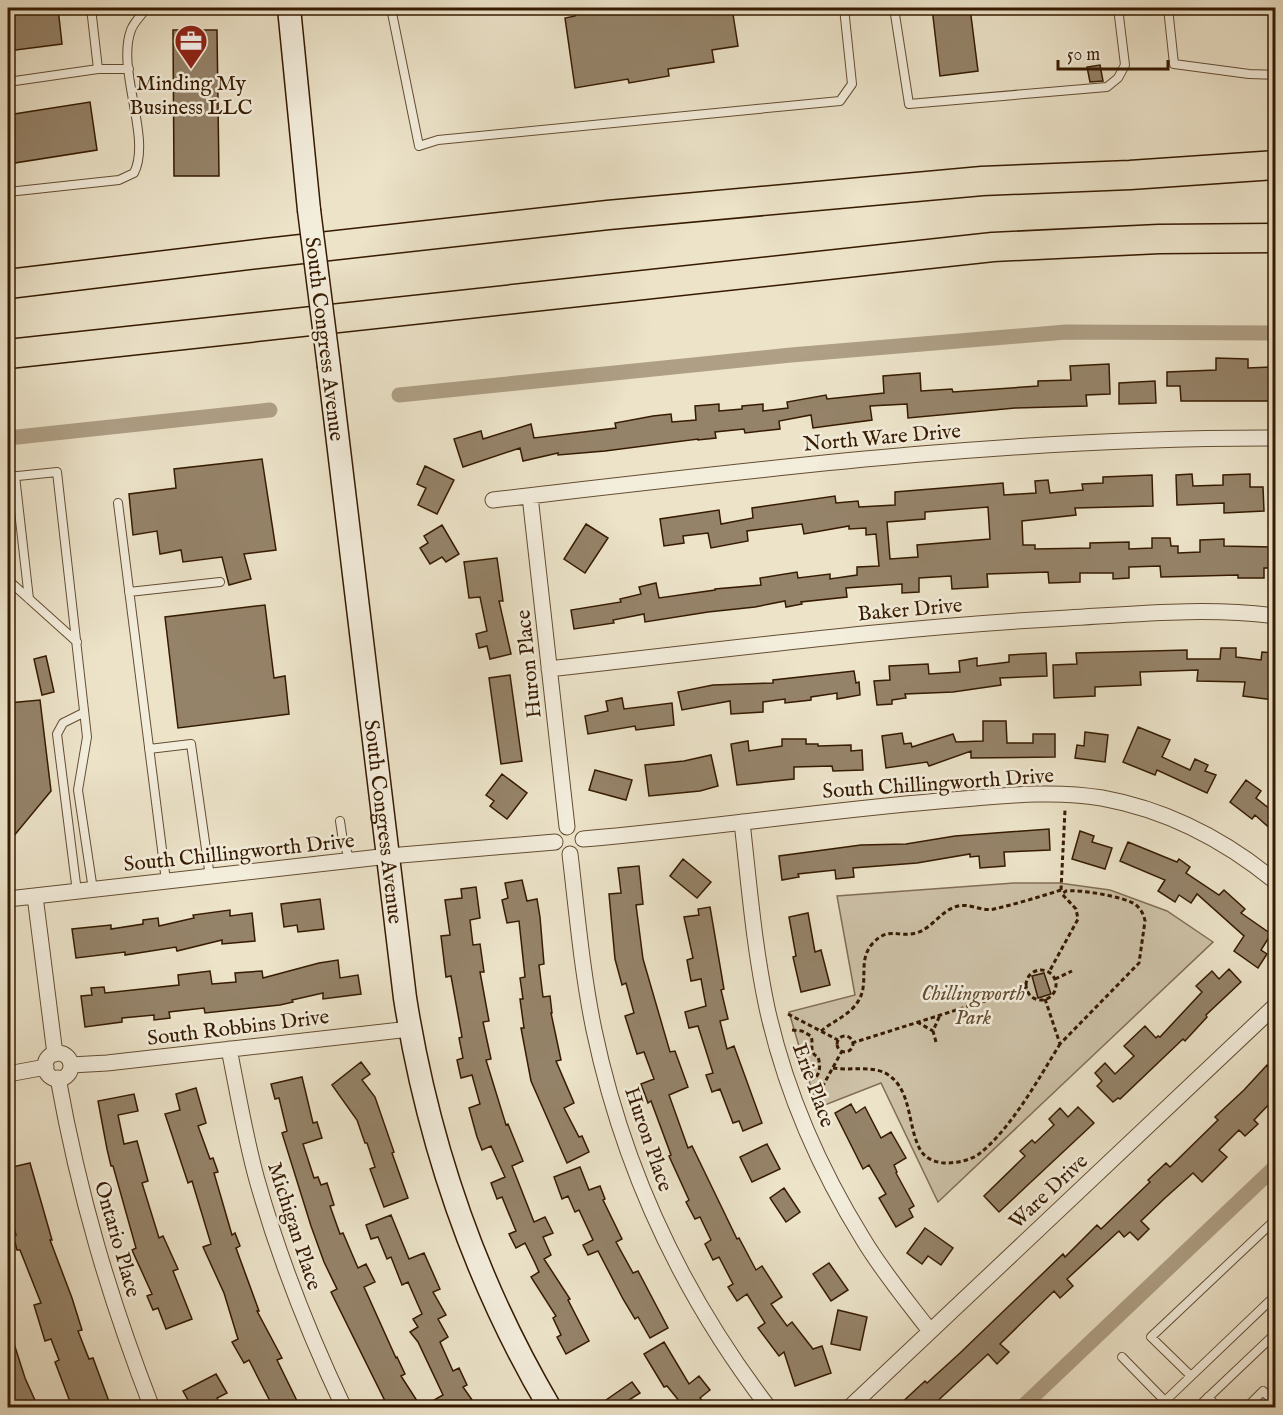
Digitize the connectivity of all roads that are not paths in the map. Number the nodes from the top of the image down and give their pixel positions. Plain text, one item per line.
1 (91, 8) edge
2 (147, 8) edge
3 (289, 8) edge
4 (391, 8) edge
5 (844, 8) edge
6 (894, 8) edge
7 (1118, 8) edge
8 (1168, 8) edge
9 (98, 69) junction
10 (129, 69) junction
11 (1275, 75) edge
12 (8, 82) edge
13 (1275, 165) edge
14 (8, 192) edge
15 (1275, 238) edge
16 (8, 284) edge
17 (8, 354) edge
18 (1275, 438) edge
19 (11, 477) edge
20 (530, 496) junction
21 (493, 500) dead end
22 (118, 503) dead end
23 (8, 580) edge
24 (220, 582) dead end
25 (129, 592) junction
26 (29, 599) junction
27 (1275, 616) edge
28 (77, 642) junction
29 (549, 669) junction
30 (83, 712) junction
31 (149, 749) junction
32 (340, 821) dead end
33 (742, 822) junction
34 (567, 827) junction
35 (583, 839) junction
36 (555, 842) junction
37 (570, 854) junction
38 (389, 856) junction
39 (350, 861) junction
40 (210, 876) junction
41 (166, 881) junction
42 (1275, 882) edge
43 (93, 890) junction
44 (77, 892) junction
45 (35, 896) junction
46 (8, 899) edge
47 (1275, 1005) edge
48 (410, 1029) junction
49 (229, 1049) junction
50 (55, 1054) junction
51 (71, 1065) junction
52 (46, 1067) junction
53 (8, 1074) edge
54 (58, 1078) junction
55 (1275, 1219) edge
56 (1275, 1295) edge
57 (930, 1330) junction
58 (1275, 1333) edge
59 (1122, 1357) dead end
60 (1191, 1376) junction
61 (1208, 1397) junction
62 (1168, 1404) edge
63 (1275, 1404) edge
64 (152, 1407) edge
65 (344, 1407) edge
66 (550, 1407) edge
67 (769, 1407) edge
68 (849, 1407) edge
69 (1197, 1407) edge
70 (1218, 1407) edge
71 (1246, 1407) edge

1 - 9 lane
2 - 10 lane
3 - 38 street, South Congress Avenue, bridge
4 - 5 lane
6 - 7 lane
8 - 11 lane
9 - 10 lane
9 - 12 lane
10 - 14 lane
13 - 16 highway
15 - 17 highway
18 - 20 street, North Ware Drive
19 - 26 lane
19 - 28 lane
20 - 21 street, North Ware Drive
20 - 29 street, Huron Place
22 - 25 lane
23 - 26 lane
24 - 25 lane
25 - 31 lane
26 - 28 lane
27 - 29 street, Baker Drive
28 - 30 lane
29 - 34 street, Huron Place
30 - 43 lane
30 - 44 lane
31 - 40 lane
31 - 41 lane
32 - 39 lane
33 - 35 street, South Chillingworth Drive
33 - 42 street, South Chillingworth Drive
33 - 57 street, Erie Place
34 - 35 street
34 - 36 street
35 - 37 street
36 - 37 street
36 - 38 street, South Chillingworth Drive
37 - 67 street, Huron Place
38 - 39 street, South Chillingworth Drive
38 - 48 street, South Congress Avenue
39 - 40 street, South Chillingworth Drive
40 - 41 street, South Chillingworth Drive
41 - 43 street, South Chillingworth Drive
43 - 44 street, South Chillingworth Drive
44 - 45 street, South Chillingworth Drive
45 - 46 street, South Chillingworth Drive
45 - 50 street
47 - 57 street, Ware Drive
48 - 49 street, South Robbins Drive
48 - 66 street, South Congress Avenue
49 - 51 street, South Robbins Drive
49 - 65 street, Michigan Place
50 - 51 street
50 - 52 street
51 - 54 street
52 - 53 street
52 - 54 street
54 - 64 street, Ontario Place
55 - 60 lane
56 - 60 lane
57 - 68 street, Ware Drive
58 - 61 lane
59 - 62 lane
60 - 62 lane
61 - 69 lane
61 - 70 lane
63 - 71 lane

